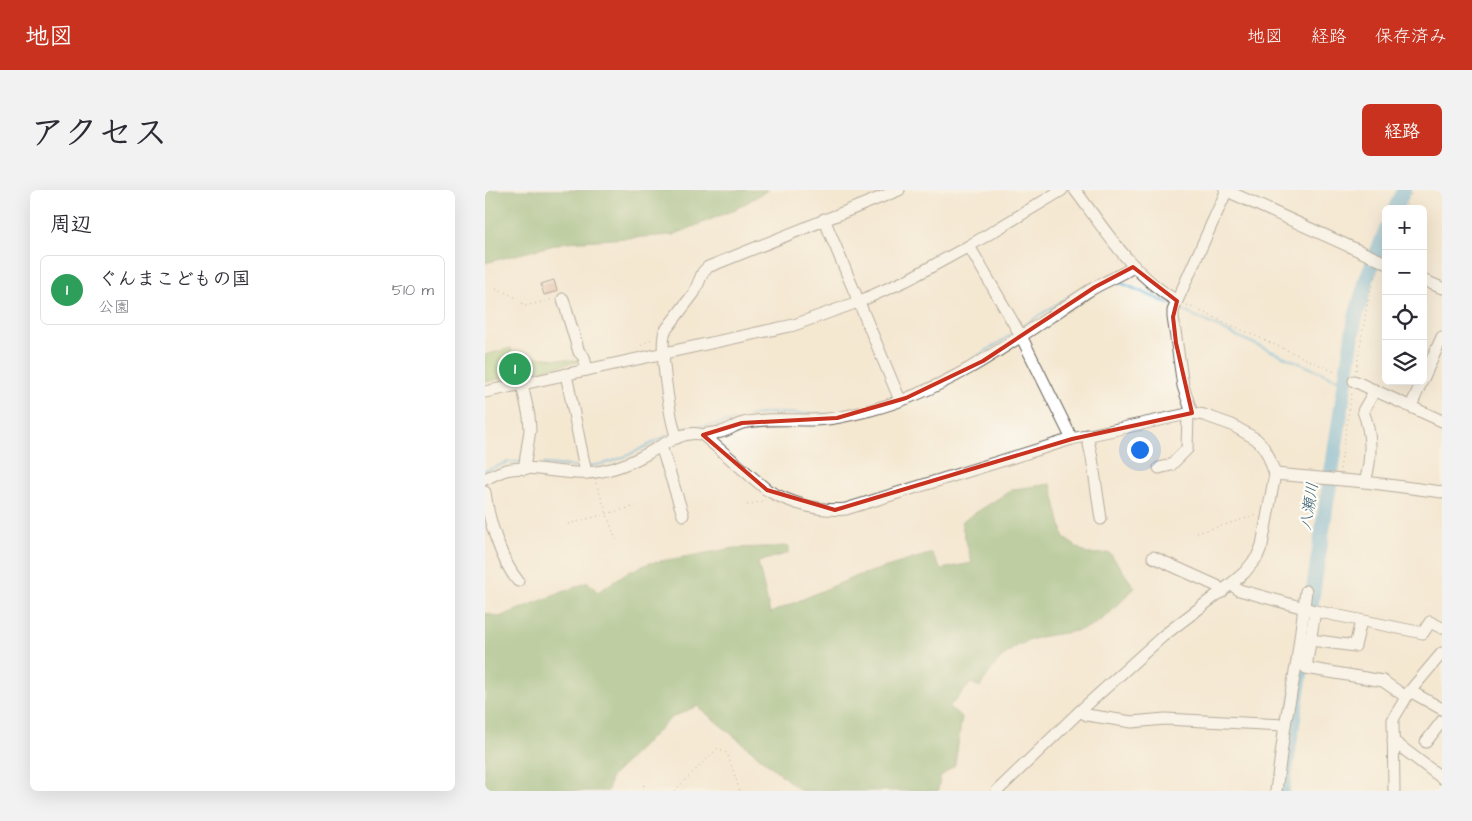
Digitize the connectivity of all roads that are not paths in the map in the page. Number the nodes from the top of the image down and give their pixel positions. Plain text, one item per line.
1 (899, 190) edge
2 (1062, 190) edge
3 (1075, 190) edge
4 (1226, 190) edge
5 (824, 219) junction
6 (969, 246) junction
7 (1382, 261) edge
8 (1133, 267) junction
9 (1427, 282) edge
10 (1442, 288) edge
11 (562, 298) road end
12 (1177, 301) junction
13 (858, 302) junction
14 (1021, 336) junction
15 (1442, 338) edge
16 (663, 354) junction
17 (587, 370) junction
18 (1427, 371) edge
19 (567, 374) junction
20 (1354, 381) road end
21 (521, 384) junction
22 (1421, 385) edge
23 (1375, 390) junction
24 (485, 392) edge
25 (901, 400) junction
26 (1411, 406) junction
27 (1190, 413) junction
28 (1442, 421) edge
29 (703, 435) junction
30 (1087, 435) junction
31 (677, 438) junction
32 (1072, 439) junction
33 (661, 446) junction
34 (1159, 468) dead end
35 (524, 469) junction
36 (589, 473) junction
37 (1275, 474) junction
38 (485, 479) edge
39 (1365, 482) junction
40 (485, 492) edge
41 (1442, 492) edge
42 (683, 515) dead end
43 (1101, 519) dead end
44 (1153, 557) dead end
45 (518, 581) dead end
46 (1227, 588) junction
47 (1306, 591) dead end
48 (1310, 609) junction
49 (1361, 621) junction
50 (1442, 628) edge
51 (1311, 640) junction
52 (1442, 653) edge
53 (1408, 694) junction
54 (1442, 709) edge
55 (1080, 711) junction
56 (1442, 721) edge
57 (1285, 725) junction
58 (1393, 741) junction
59 (1426, 742) dead end
60 (1442, 778) edge
61 (997, 791) edge
62 (1276, 791) edge
63 (1393, 791) edge

1 - 5 street
2 - 6 street
3 - 8 street
4 - 7 street
4 - 12 street
5 - 13 street
5 - 16 street
6 - 13 street
6 - 14 street
8 - 12 street
8 - 14 street
9 - 10 street
11 - 17 street
12 - 27 street
13 - 16 street
13 - 25 street
14 - 25 street
14 - 32 street
15 - 18 street
16 - 17 street
16 - 31 street
17 - 19 street
19 - 21 street
19 - 36 street
20 - 23 street
21 - 24 street
21 - 35 street
22 - 26 street
23 - 26 street
23 - 39 street
25 - 29 street
26 - 28 street
27 - 30 street
27 - 34 street
27 - 37 street
29 - 31 street
29 - 32 street
30 - 32 street
30 - 43 street
31 - 33 street
33 - 36 street
33 - 42 street
35 - 36 street
35 - 38 street
37 - 39 street
37 - 46 street
39 - 41 street
40 - 45 street
44 - 46 street
46 - 48 street
46 - 55 street
47 - 48 street
48 - 49 street
48 - 51 street
48 - 57 street
49 - 50 street
49 - 51 street
51 - 53 street
52 - 53 street
53 - 54 street
53 - 58 street
55 - 57 street
55 - 61 street
56 - 59 street
57 - 62 street
58 - 60 street
58 - 63 street

